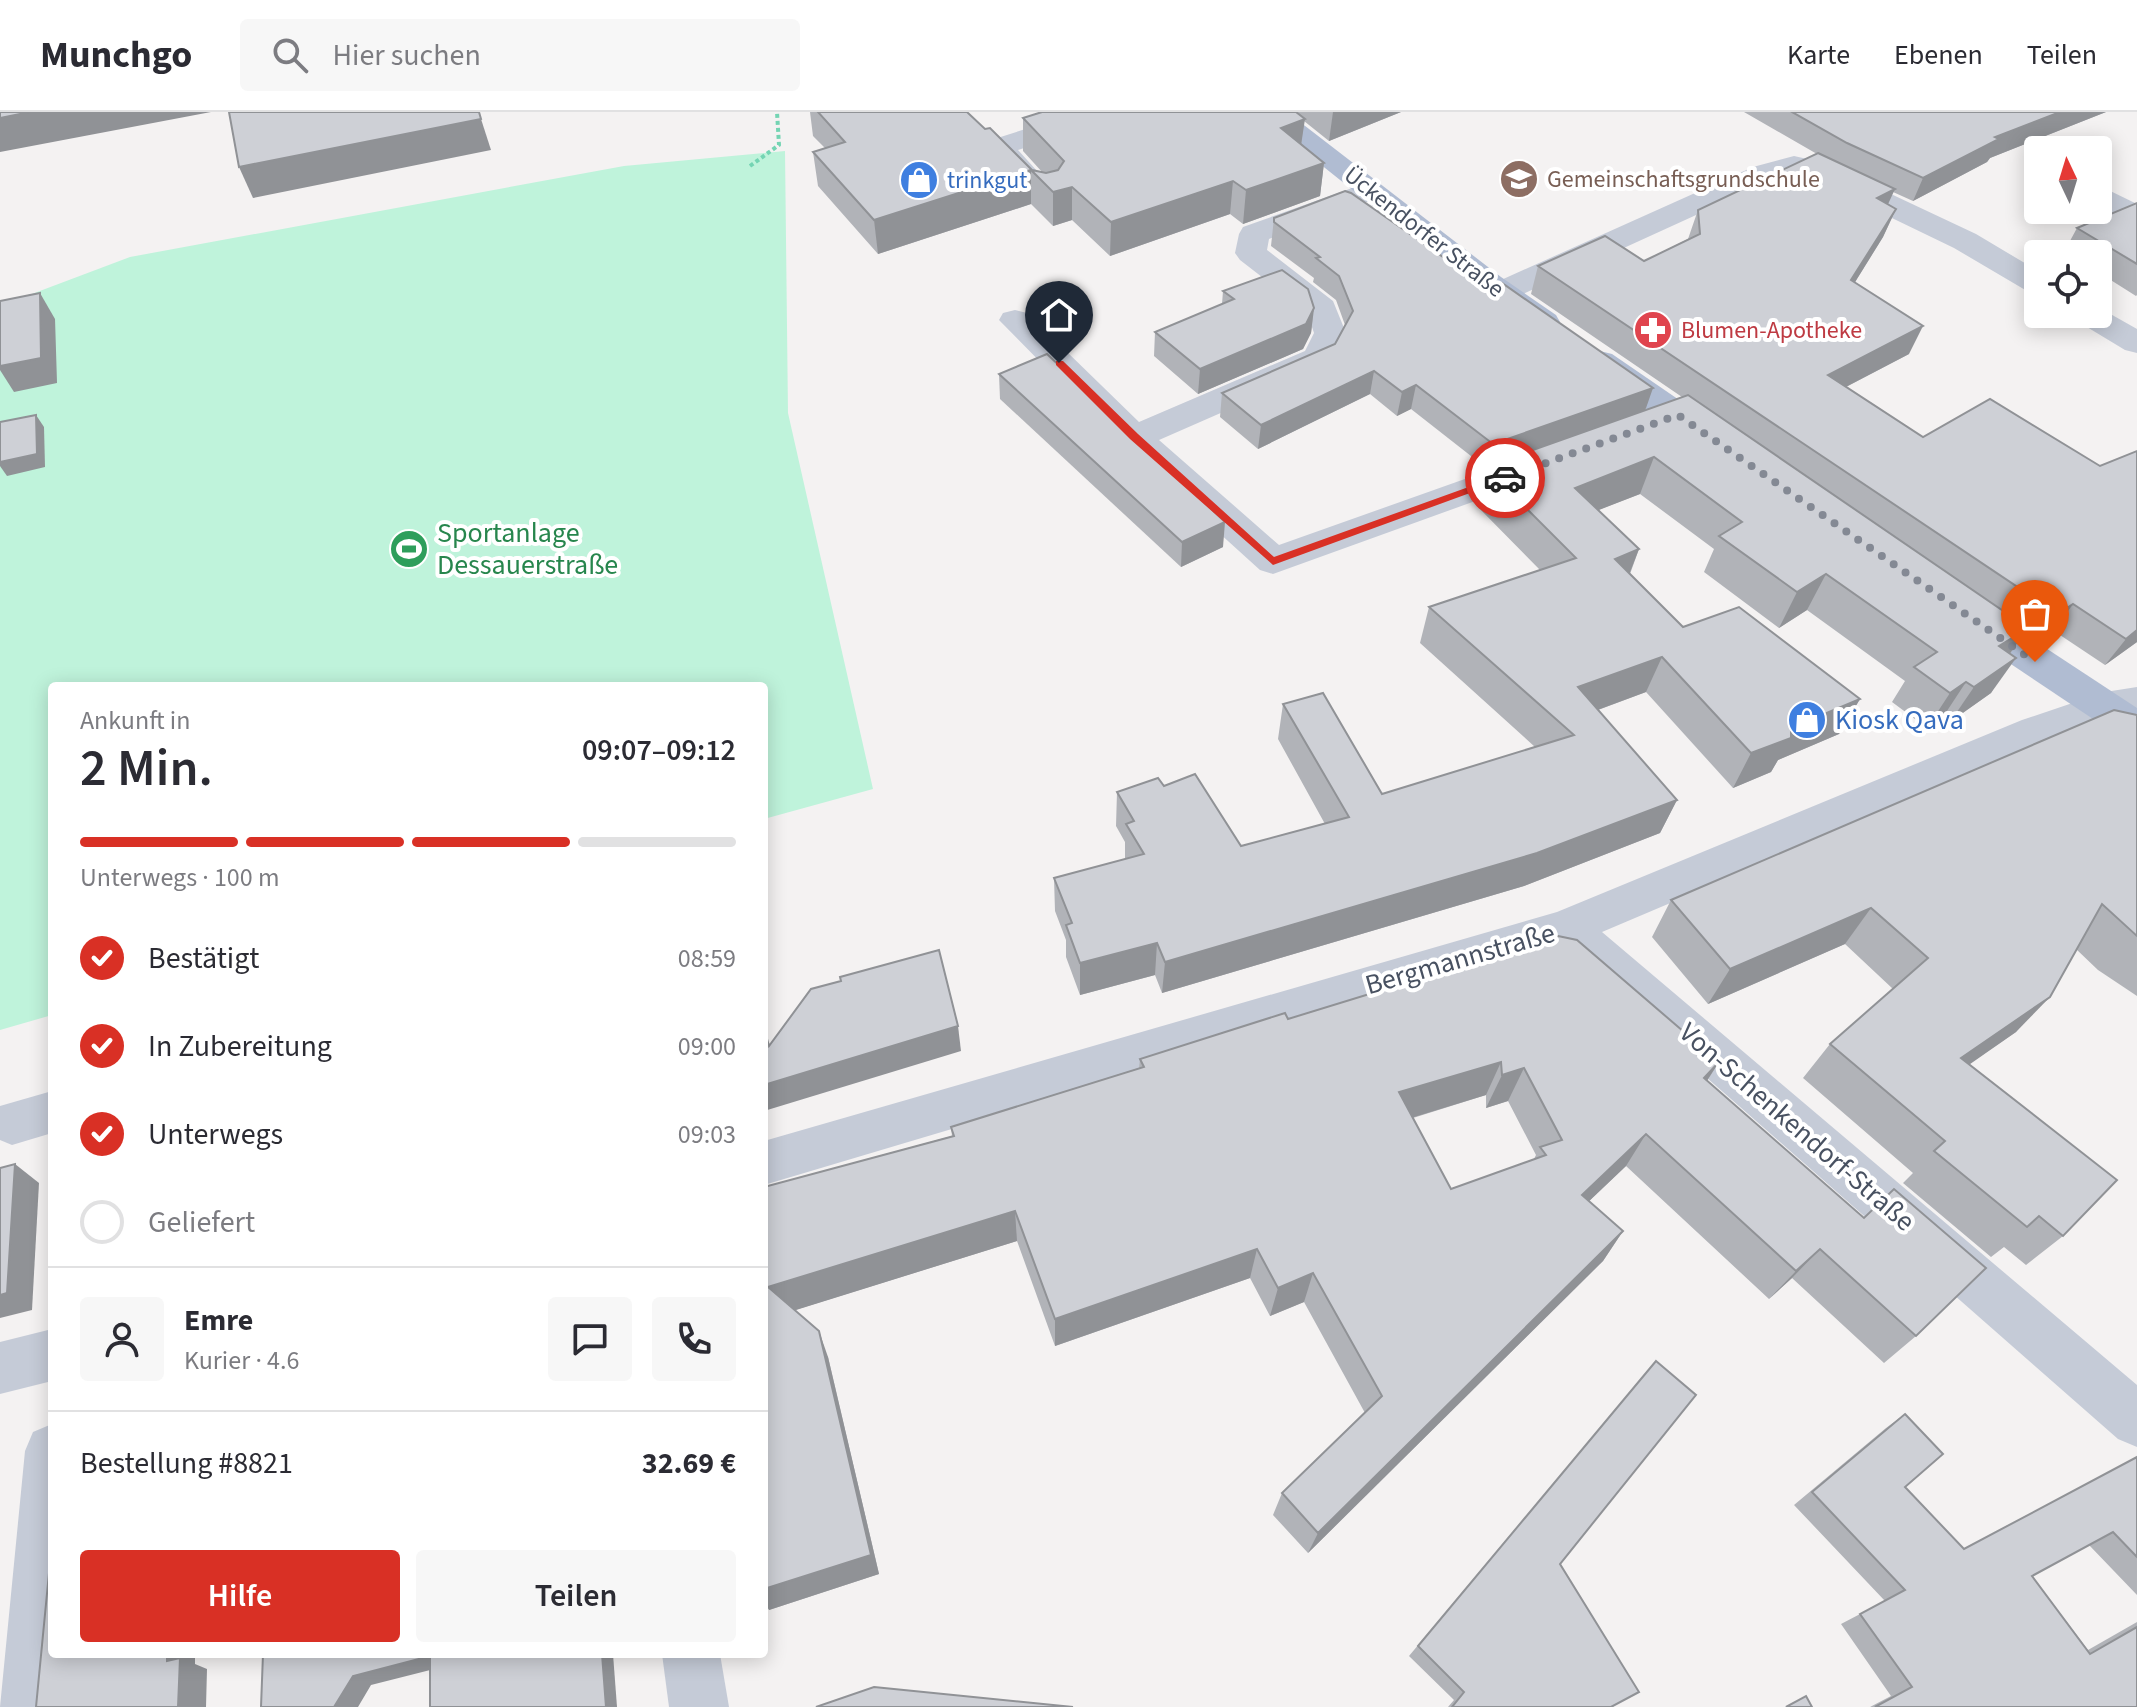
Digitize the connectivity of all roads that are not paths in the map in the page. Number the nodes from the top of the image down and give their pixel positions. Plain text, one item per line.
1 (1108, 112) edge
2 (1269, 112) edge
3 (1369, 191) junction
4 (1046, 195) edge
5 (2112, 202) edge
6 (2137, 217) edge
7 (2024, 276) edge
8 (1501, 292) junction
9 (1015, 320) dead end
10 (2112, 328) edge
11 (2137, 343) edge
12 (1134, 437) junction
13 (1573, 453) edge
14 (1737, 456) edge
15 (1936, 594) edge
16 (2126, 712) edge
17 (1566, 928) junction
18 (768, 1162) edge
19 (48, 1356) edge
20 (0, 1368) edge
21 (2137, 1420) edge
22 (48, 1494) edge
23 (692, 1658) edge
24 (28, 1707) edge
25 (699, 1707) edge

1 - 4 street
2 - 3 main road, Ückendorfer Straße
3 - 8 main road, Ückendorfer Straße
3 - 12 street
5 - 6 street
7 - 8 street
8 - 14 main road, Ückendorfer Straße
9 - 12 street
10 - 11 street
12 - 13 street
15 - 16 main road
16 - 17 street, Bergmannstraße
17 - 18 street, Bergmannstraße
17 - 21 street, Von-Schenkendorf-Straße
19 - 20 street
22 - 24 street
23 - 25 street

